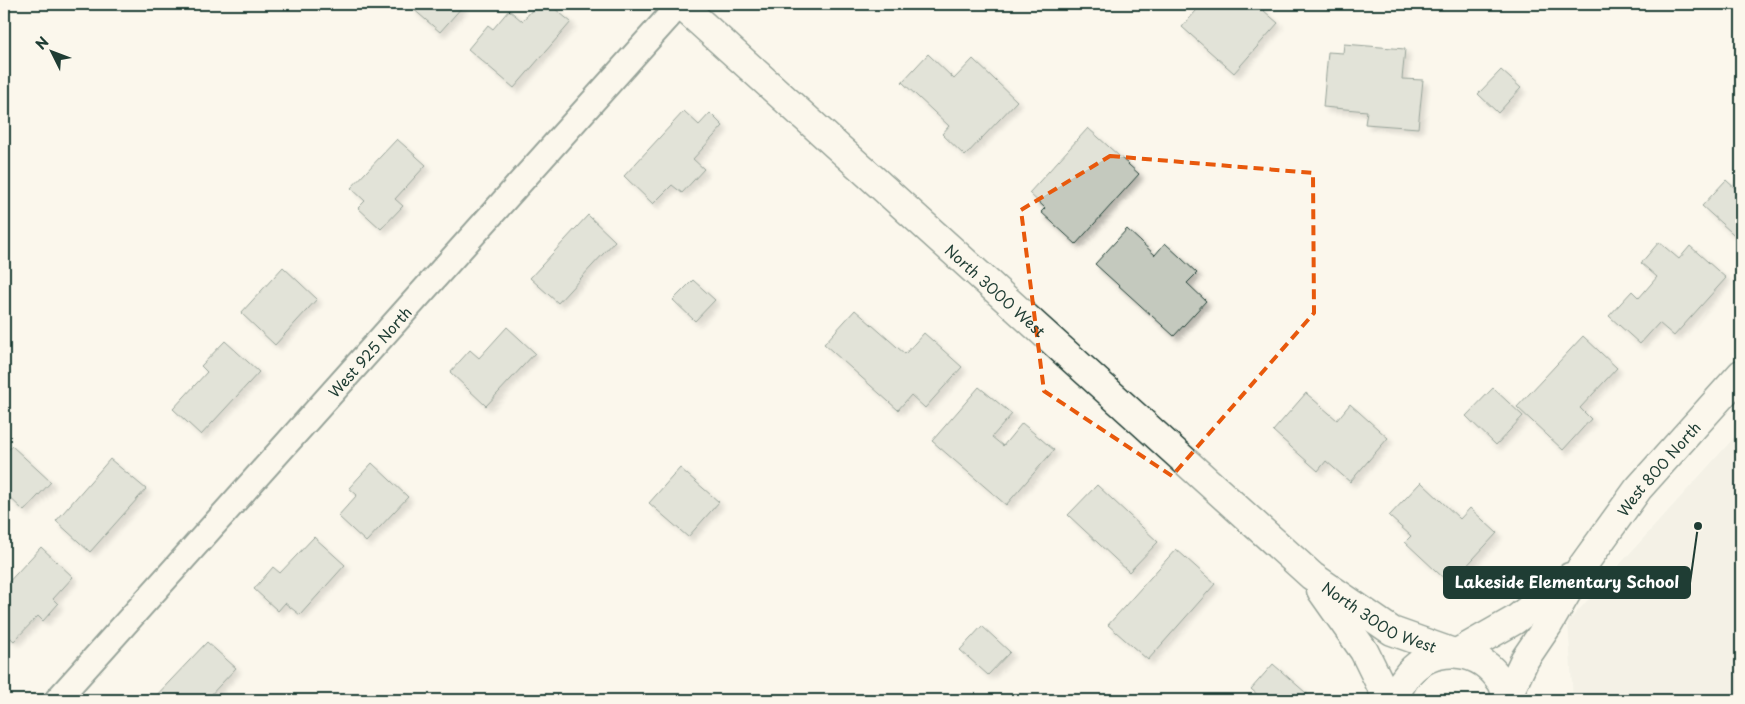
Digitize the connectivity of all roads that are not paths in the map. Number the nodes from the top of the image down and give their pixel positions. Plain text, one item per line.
1 (680, 4) edge
2 (1741, 374) edge
3 (1581, 568) junction
4 (1312, 576) junction
5 (1454, 653) junction
6 (1507, 699) edge
7 (57, 700) edge
8 (1388, 700) edge
9 (1396, 700) edge

1 - 4 main road, North 3000 West
1 - 7 street, West 925 North
2 - 3 main road, West 800 North
3 - 5 main road, West 800 North
3 - 6 main road, West 800 North
4 - 5 main road, North 3000 West
4 - 8 main road, North 3000 West
5 - 6 main road, North 3000 West
5 - 9 main road, West 800 North

